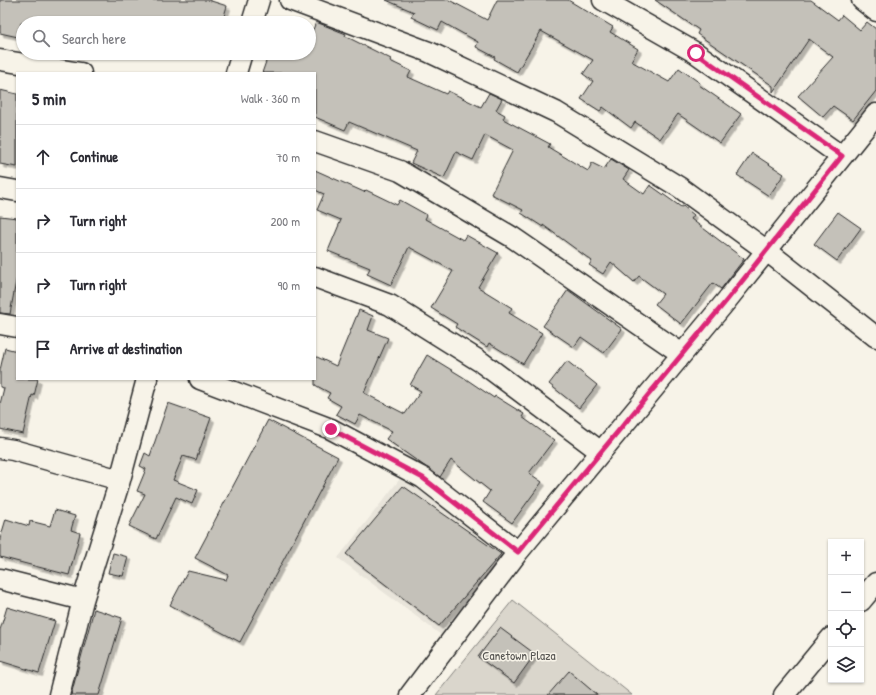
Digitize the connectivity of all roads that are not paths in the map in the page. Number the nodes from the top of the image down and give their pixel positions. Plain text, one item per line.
1 (259, 0) edge
2 (290, 0) edge
3 (603, 0) edge
4 (862, 0) edge
5 (876, 11) edge
6 (254, 16) edge
7 (0, 60) edge
8 (240, 60) edge
9 (75, 72) edge
10 (236, 72) edge
11 (876, 114) edge
12 (316, 141) edge
13 (842, 156) junction
14 (0, 188) edge
15 (16, 191) edge
16 (767, 251) junction
17 (316, 277) edge
18 (0, 324) edge
19 (16, 327) edge
20 (876, 337) edge
21 (682, 354) junction
22 (147, 380) edge
23 (203, 380) edge
24 (0, 448) edge
25 (601, 452) junction
26 (120, 480) junction
27 (518, 552) junction
28 (0, 578) edge
29 (876, 583) edge
30 (864, 597) edge
31 (83, 600) junction
32 (828, 642) edge
33 (60, 695) edge
34 (410, 695) edge
35 (784, 695) edge

1 - 6 street
2 - 16 street
3 - 13 street
4 - 5 street
7 - 9 street
8 - 10 street
11 - 13 street
12 - 21 street
13 - 16 street
14 - 15 street
16 - 20 street
16 - 21 street
17 - 25 street
18 - 19 street
21 - 25 street
22 - 26 street
23 - 27 street
24 - 26 street
25 - 27 street
26 - 31 street
27 - 34 street
28 - 31 street
29 - 30 street
31 - 33 street
32 - 35 street

